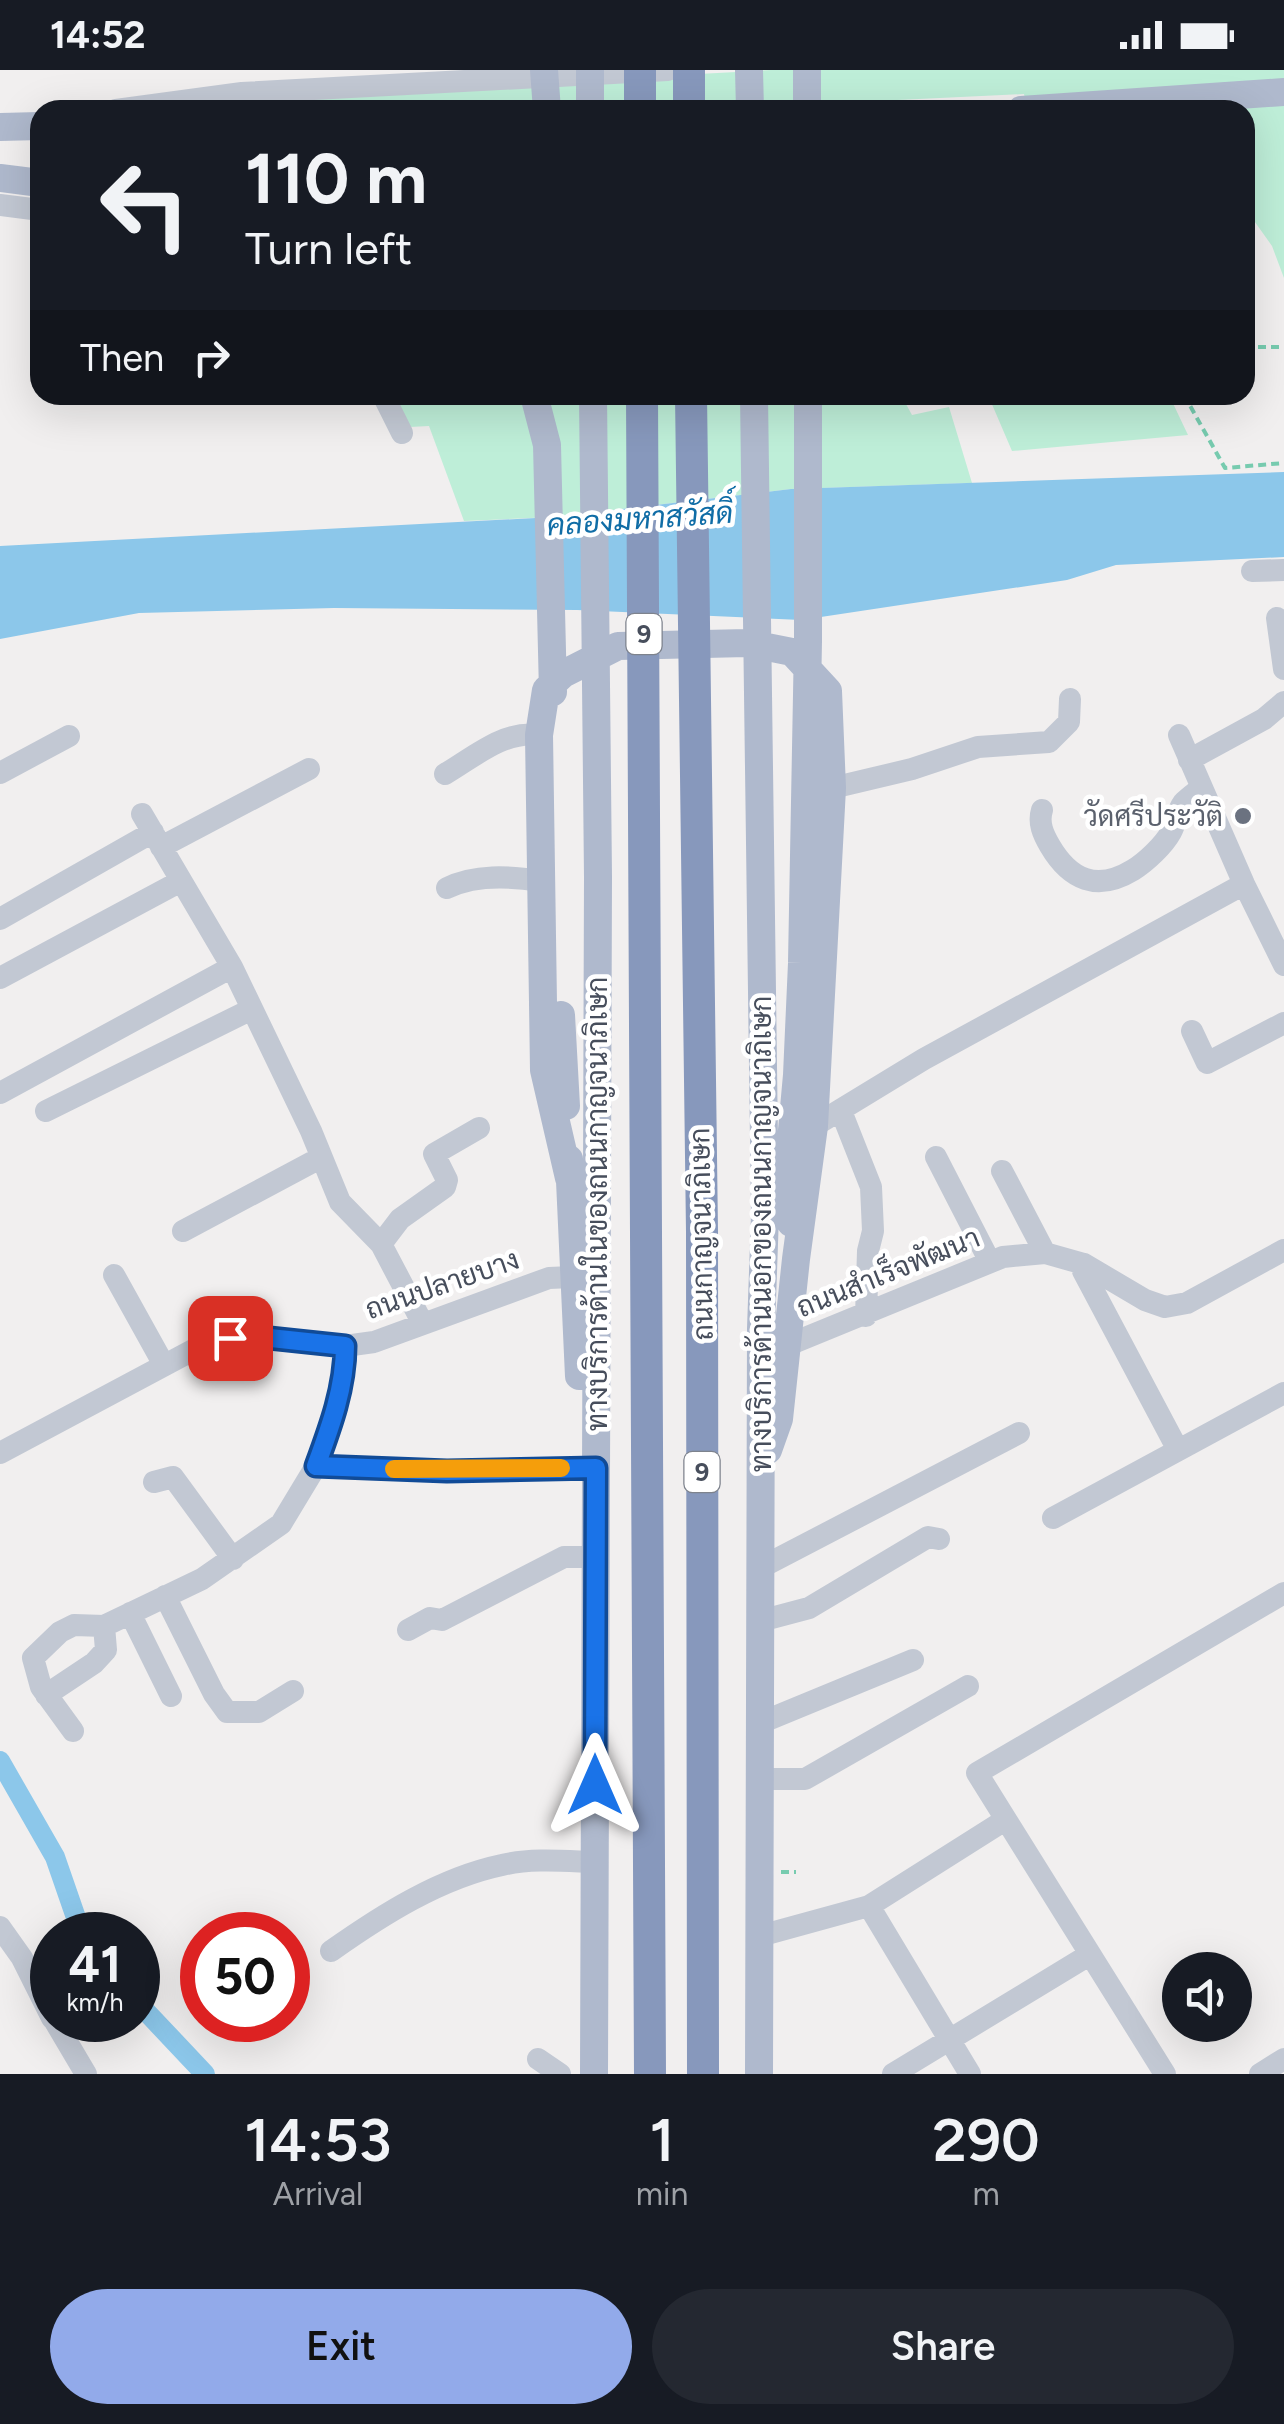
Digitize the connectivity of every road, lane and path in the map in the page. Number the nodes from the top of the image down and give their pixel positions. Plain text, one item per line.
1 (544, 70) edge
2 (590, 70) edge
3 (640, 70) edge
4 (668, 70) edge
5 (689, 70) edge
6 (749, 70) edge
7 (807, 70) edge
8 (1284, 92) edge
9 (190, 100) edge
10 (546, 100) edge
11 (590, 100) edge
12 (640, 100) edge
13 (689, 100) edge
14 (750, 100) edge
15 (808, 100) edge
16 (1168, 100) edge
17 (0, 178) edge
18 (30, 182) edge
19 (0, 205) edge
20 (30, 209) edge
21 (1284, 347) edge
22 (1255, 348) edge
23 (388, 405) edge
24 (537, 405) edge
25 (593, 405) edge
26 (642, 405) edge
27 (692, 405) edge
28 (754, 405) edge
29 (808, 405) edge
30 (1190, 405) edge
31 (402, 433) dead end
32 (1284, 464) edge
33 (1284, 570) edge
34 (1252, 571) dead end
35 (1276, 618) dead end
36 (1284, 669) edge
37 (1070, 699) dead end
38 (1284, 702) edge
39 (540, 734) junction
40 (1179, 735) dead end
41 (69, 736) dead end
42 (1189, 760) junction
43 (309, 769) dead end
44 (0, 773) edge
45 (446, 774) dead end
46 (832, 788) junction
47 (1200, 788) junction
48 (1042, 810) dead end
49 (152, 831) junction
50 (549, 874) junction
51 (181, 881) junction
52 (1244, 884) junction
53 (446, 888) dead end
54 (0, 919) edge
55 (1284, 964) edge
56 (232, 967) junction
57 (0, 978) edge
58 (252, 1009) junction
59 (1284, 1023) edge
60 (1192, 1031) dead end
61 (0, 1092) edge
62 (46, 1111) dead end
63 (841, 1111) junction
64 (814, 1126) junction
65 (479, 1128) dead end
66 (936, 1157) dead end
67 (320, 1158) junction
68 (1002, 1171) dead end
69 (598, 1174) junction
70 (183, 1232) dead end
71 (572, 1240) junction
72 (380, 1244) junction
73 (1284, 1250) edge
74 (1045, 1253) junction
75 (796, 1259) junction
76 (990, 1262) junction
77 (1084, 1264) junction
78 (114, 1275) dead end
79 (572, 1277) junction
80 (866, 1316) junction
81 (423, 1324) junction
82 (788, 1345) junction
83 (345, 1346) junction
84 (164, 1365) junction
85 (1284, 1393) edge
86 (1019, 1433) dead end
87 (1178, 1450) junction
88 (0, 1453) edge
89 (595, 1465) junction
90 (316, 1466) junction
91 (760, 1470) junction
92 (154, 1482) dead end
93 (1053, 1518) dead end
94 (939, 1539) dead end
95 (595, 1556) junction
96 (234, 1560) junction
97 (760, 1568) junction
98 (1284, 1593) edge
99 (165, 1596) junction
100 (130, 1614) junction
101 (760, 1621) junction
102 (104, 1626) junction
103 (408, 1630) dead end
104 (913, 1660) dead end
105 (968, 1686) dead end
106 (293, 1691) dead end
107 (46, 1695) junction
108 (172, 1696) dead end
109 (760, 1723) junction
110 (73, 1731) dead end
111 (760, 1779) junction
112 (1005, 1820) junction
113 (594, 1862) junction
114 (869, 1906) junction
115 (0, 1927) edge
116 (760, 1936) junction
117 (331, 1952) dead end
118 (1089, 1955) junction
119 (30, 1974) edge
120 (949, 2040) junction
121 (67, 2042) edge
122 (538, 2059) dead end
123 (1284, 2059) edge
124 (594, 2072) edge
125 (86, 2074) edge
126 (560, 2074) edge
127 (650, 2074) edge
128 (702, 2074) edge
129 (759, 2074) edge
130 (893, 2074) edge
131 (970, 2074) edge
132 (1165, 2074) edge
133 (1260, 2074) edge

1 - 10 main road
2 - 11 main road
3 - 12 highway
4 - 9 street
5 - 13 highway
6 - 14 main road
7 - 15 main road
8 - 16 main road
17 - 18 main road
19 - 20 street
21 - 22 path
23 - 31 street
24 - 50 main road
25 - 69 main road, ทางบริการด้านในของถนนกาญจนาภิเษก
26 - 127 highway, ถนนกาญจนาภิเษก / 9
27 - 128 highway, ถนนกาญจนาภิเษก / 9
28 - 91 main road, ทางบริการด้านนอกของถนนกาญจนาภิเษก
29 - 75 main road
30 - 32 path
33 - 34 street
35 - 36 street
37 - 46 street
38 - 42 street
39 - 45 street
39 - 46 main road
39 - 50 main road
40 - 42 street
41 - 44 street
42 - 47 street
43 - 49 street
46 - 64 main road
47 - 48 street
47 - 52 street
49 - 51 street
49 - 54 street
50 - 53 street
50 - 71 main road
51 - 56 street
51 - 57 street
52 - 55 street
52 - 63 street
56 - 58 street
56 - 61 street
58 - 62 street
58 - 67 street
59 - 60 street
63 - 64 street
63 - 80 street
64 - 75 main road
65 - 72 street
66 - 76 street
67 - 70 street
67 - 72 street
68 - 74 street
69 - 71 main road
69 - 89 main road, ทางบริการด้านในของถนนกาญจนาภิเษก
71 - 79 main road
72 - 81 street
73 - 77 street, ถนนสำเร็จพัฒนา
74 - 76 street, ถนนสำเร็จพัฒนา
74 - 77 street, ถนนสำเร็จพัฒนา
75 - 82 main road
76 - 80 street, ถนนสำเร็จพัฒนา
77 - 87 street
78 - 84 street
79 - 81 street, ถนนปลายบาง
79 - 89 main road
80 - 82 street, ถนนสำเร็จพัฒนา
81 - 83 street, ถนนปลายบาง
82 - 91 main road
83 - 84 street, ถนนปลายบาง
83 - 90 street
84 - 88 street, ถนนปลายบาง
85 - 87 street
86 - 97 street
87 - 93 street
89 - 90 street
89 - 95 main road, ทางบริการด้านในของถนนกาญจนาภิเษก
90 - 96 street
91 - 97 main road, ทางบริการด้านนอกของถนนกาญจนาภิเษก
92 - 96 street
94 - 101 street
95 - 103 street
95 - 113 main road, ทางบริการด้านในของถนนกาญจนาภิเษก
96 - 99 street
97 - 101 main road, ทางบริการด้านนอกของถนนกาญจนาภิเษก
98 - 112 street
99 - 100 street
99 - 106 street
100 - 102 street
100 - 108 street
101 - 109 main road, ทางบริการด้านนอกของถนนกาญจนาภิเษก
102 - 107 street
102 - 107 street
104 - 109 street
105 - 111 street
107 - 110 street
109 - 111 main road, ทางบริการด้านนอกของถนนกาญจนาภิเษก
111 - 116 main road, ทางบริการด้านนอกของถนนกาญจนาภิเษก
112 - 114 street
112 - 118 street
113 - 117 street
113 - 124 main road, ทางบริการด้านในของถนนกาญจนาภิเษก
114 - 116 street
114 - 120 street
115 - 119 street
116 - 129 main road, ทางบริการด้านนอกของถนนกาญจนาภิเษก
118 - 120 street
118 - 132 street
120 - 130 street
120 - 131 street
121 - 125 street
122 - 126 street
123 - 133 street

